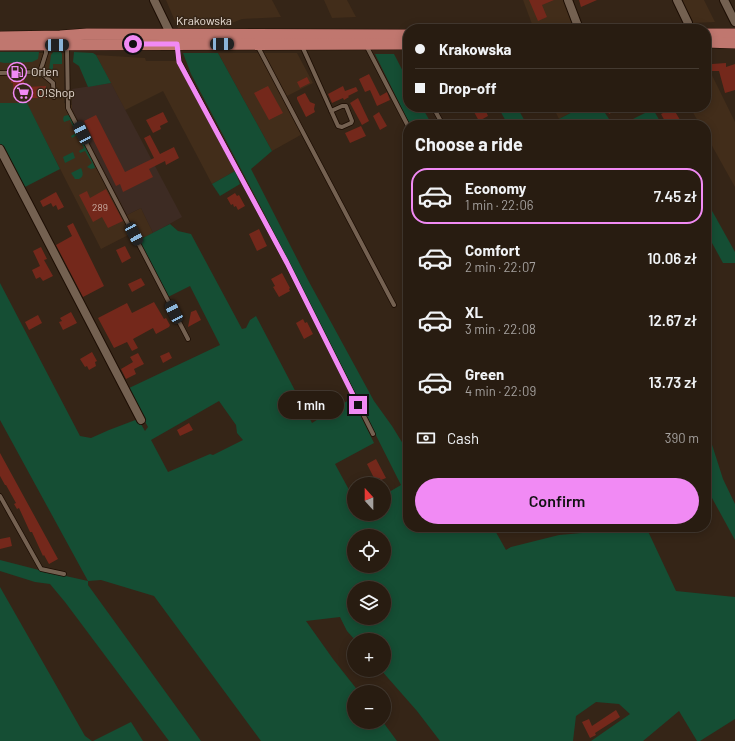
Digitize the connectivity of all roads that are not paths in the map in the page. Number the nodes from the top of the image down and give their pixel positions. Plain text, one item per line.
1 (154, 0) edge
2 (568, 0) edge
3 (677, 0) edge
4 (724, 0) edge
5 (735, 22) edge
6 (577, 24) edge
7 (688, 24) edge
8 (711, 34) edge
9 (735, 34) edge
10 (403, 35) edge
11 (31, 37) junction
12 (0, 39) edge
13 (172, 41) junction
14 (711, 42) edge
15 (735, 43) edge
16 (256, 44) junction
17 (302, 44) junction
18 (367, 44) junction
19 (403, 44) edge
20 (46, 45) junction
21 (67, 45) junction
22 (40, 72) junction
23 (0, 73) edge
24 (54, 97) dead end
25 (331, 111) junction
26 (405, 120) edge
27 (0, 149) edge
28 (394, 305) dead end
29 (188, 339) dead end
30 (141, 420) dead end
31 (373, 434) dead end
32 (0, 496) edge
33 (64, 574) dead end

1 - 13 street
2 - 6 street
3 - 7 street
4 - 5 street
8 - 9 main road
10 - 13 main road, Krakowska
11 - 12 main road, Krakowska
11 - 13 main road, Krakowska
11 - 20 lane
12 - 20 main road, Krakowska
13 - 16 main road, Krakowska
13 - 21 main road, Krakowska
13 - 31 lane
14 - 15 main road
16 - 17 main road, Krakowska
16 - 28 lane
17 - 18 main road, Krakowska
17 - 25 lane
18 - 19 main road, Krakowska
18 - 26 lane
20 - 21 main road, Krakowska
20 - 22 lane
21 - 29 lane
22 - 23 lane
22 - 24 lane
25 - 25 lane
27 - 30 street
32 - 33 lane

